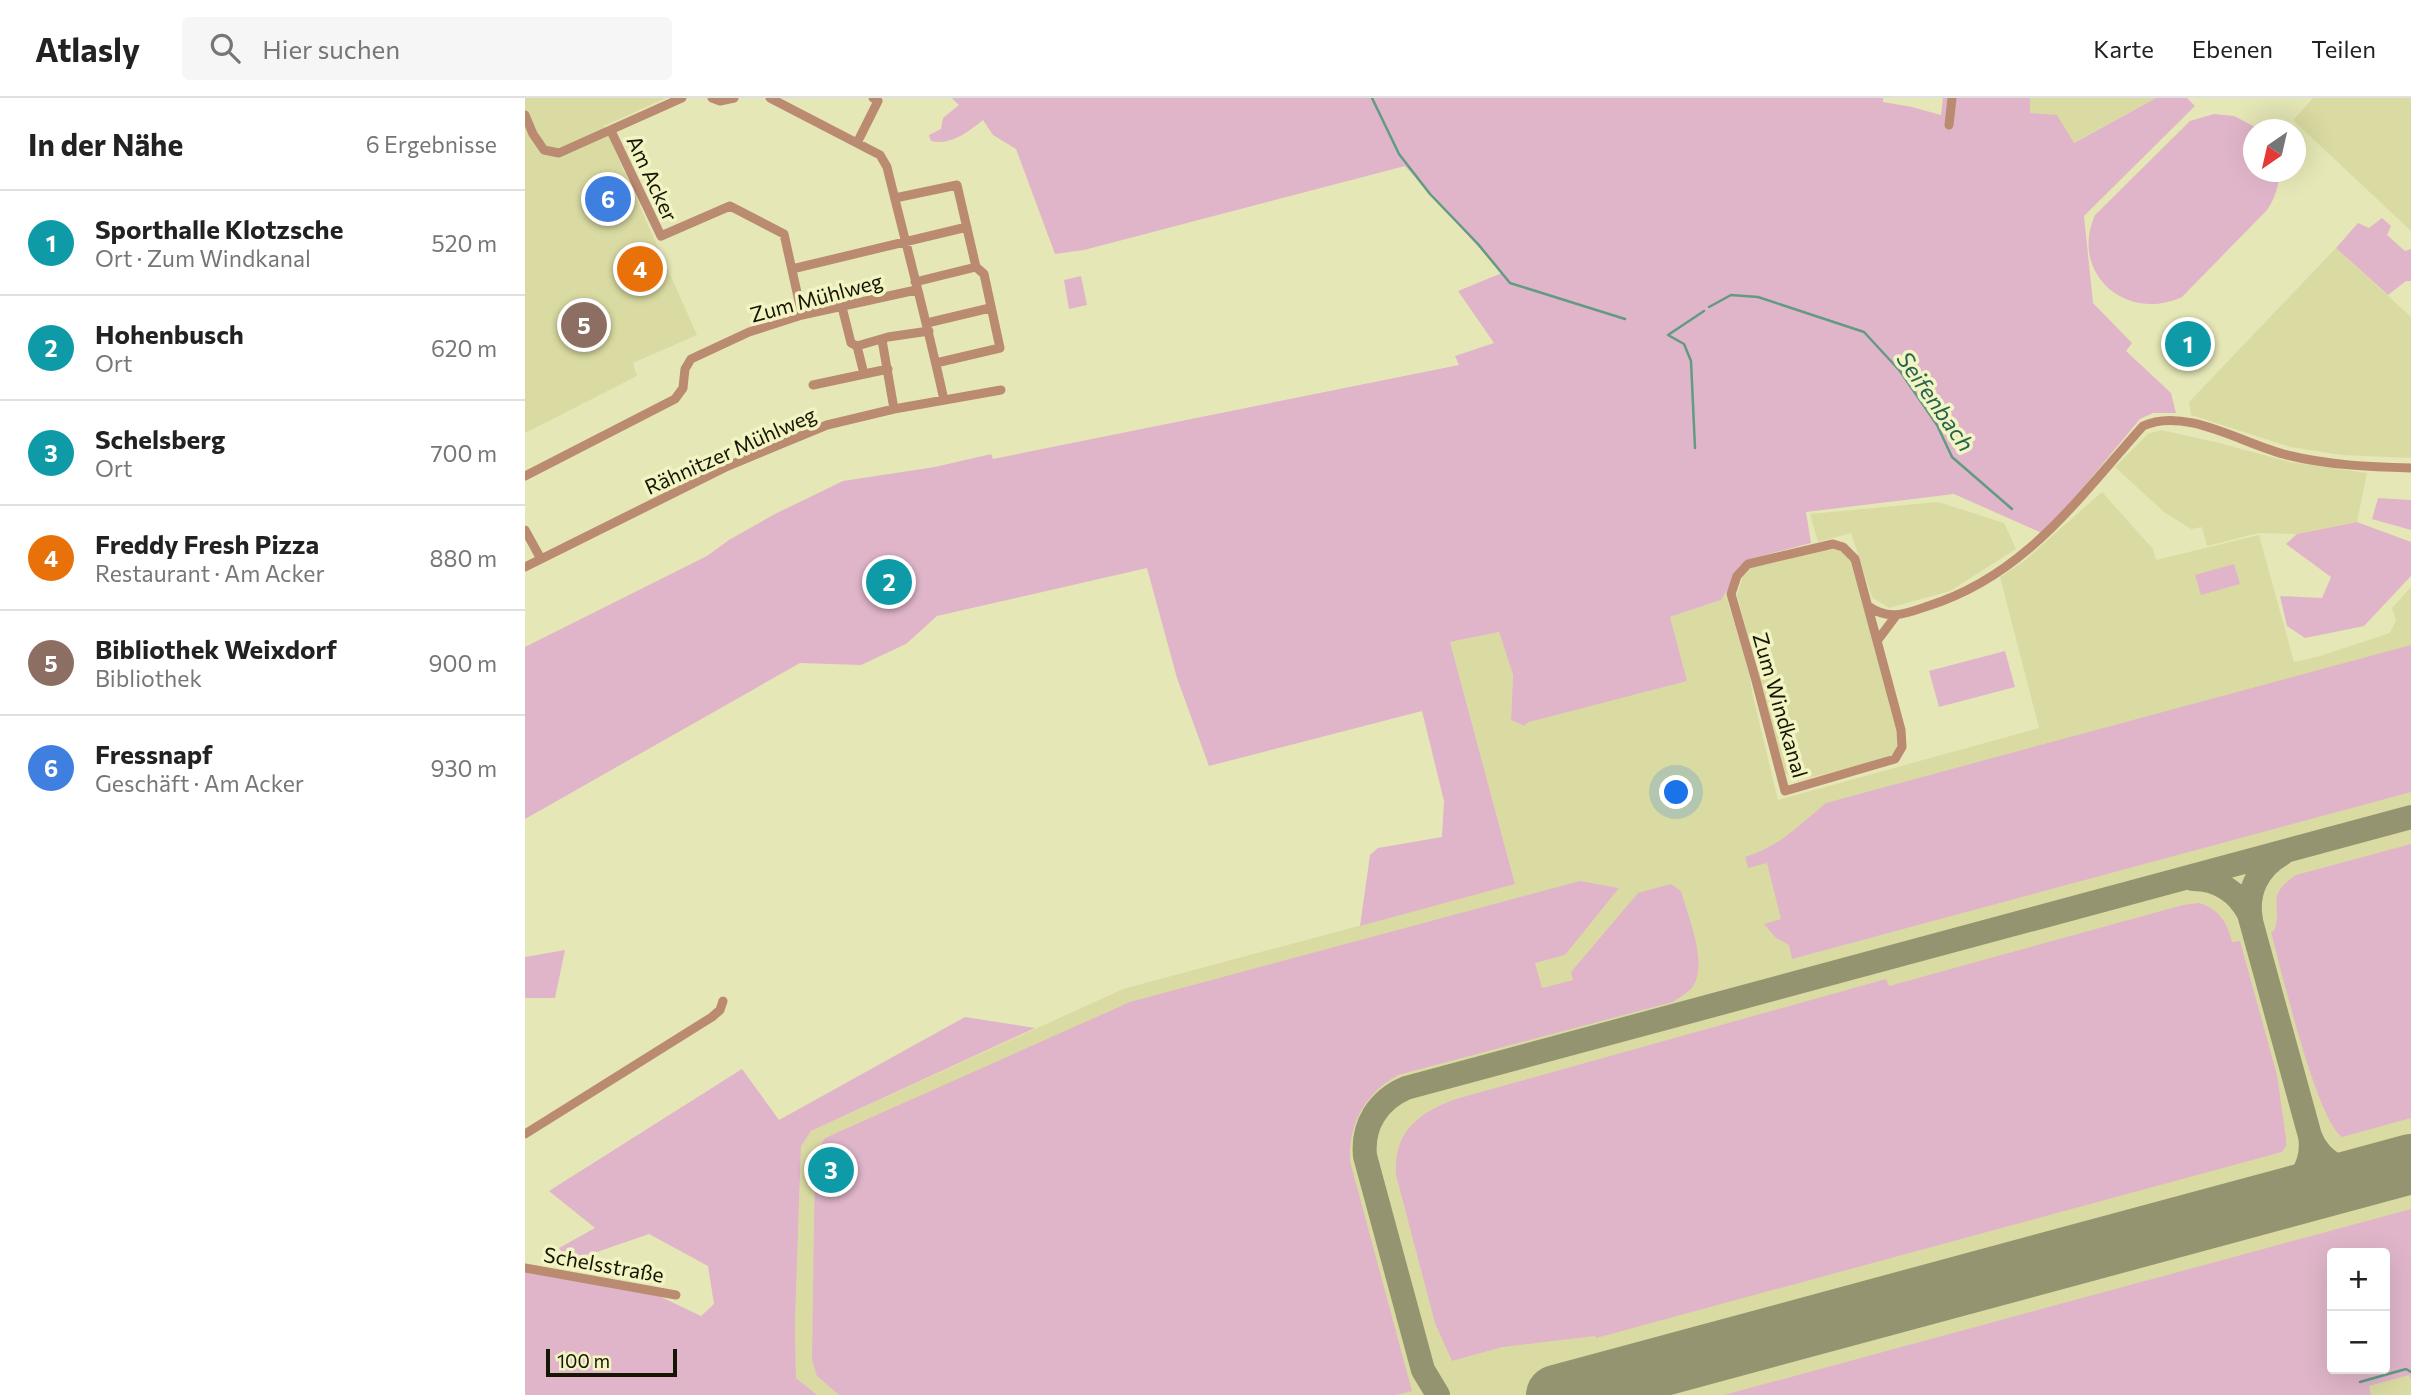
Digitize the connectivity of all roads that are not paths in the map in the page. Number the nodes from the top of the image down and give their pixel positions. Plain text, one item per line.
1 (682, 98) edge
2 (712, 98) edge
3 (734, 98) edge
4 (770, 98) edge
5 (873, 98) edge
6 (1952, 98) edge
7 (525, 115) edge
8 (1949, 125) dead end
9 (611, 131) junction
10 (857, 143) junction
11 (895, 198) junction
12 (967, 227) junction
13 (905, 241) junction
14 (976, 267) junction
15 (792, 269) junction
16 (916, 286) junction
17 (842, 307) junction
18 (990, 308) junction
19 (802, 315) junction
20 (928, 327) junction
21 (882, 340) junction
22 (857, 346) junction
23 (936, 363) junction
24 (888, 369) junction
25 (864, 374) junction
26 (813, 385) dead end
27 (1001, 390) dead end
28 (943, 400) junction
29 (894, 409) junction
30 (2411, 468) edge
31 (525, 476) edge
32 (525, 530) edge
33 (541, 559) junction
34 (525, 568) edge
35 (1868, 606) junction
36 (1895, 617) junction
37 (1877, 641) junction
38 (723, 1001) dead end
39 (525, 1134) edge
40 (525, 1268) edge
41 (676, 1295) dead end

1 - 9 street
2 - 3 street
4 - 10 street
5 - 10 street
6 - 8 street
7 - 9 street
9 - 15 street, Am Acker
10 - 11 street
11 - 12 street
11 - 13 street
12 - 13 street
12 - 14 street
13 - 15 street
13 - 16 street
14 - 16 street, Zum Mühlweg
14 - 18 street
15 - 19 street, Am Acker
16 - 17 street, Zum Mühlweg
16 - 20 street
17 - 19 street, Zum Mühlweg
17 - 22 street
18 - 20 street
18 - 23 street
19 - 31 street, Zum Mühlweg
20 - 21 street
20 - 23 street
21 - 22 street
21 - 24 street
22 - 25 street
23 - 28 street
24 - 25 street
24 - 29 street
25 - 26 street
27 - 28 street, Rähnitzer Mühlweg
28 - 29 street, Rähnitzer Mühlweg
29 - 33 street, Rähnitzer Mühlweg
30 - 36 street
32 - 33 street
33 - 34 street, Rähnitzer Mühlweg
35 - 36 street
35 - 37 street, Zum Windkanal
35 - 37 street, Zum Windkanal
36 - 37 street
38 - 39 street
40 - 41 street, Schelsstraße

